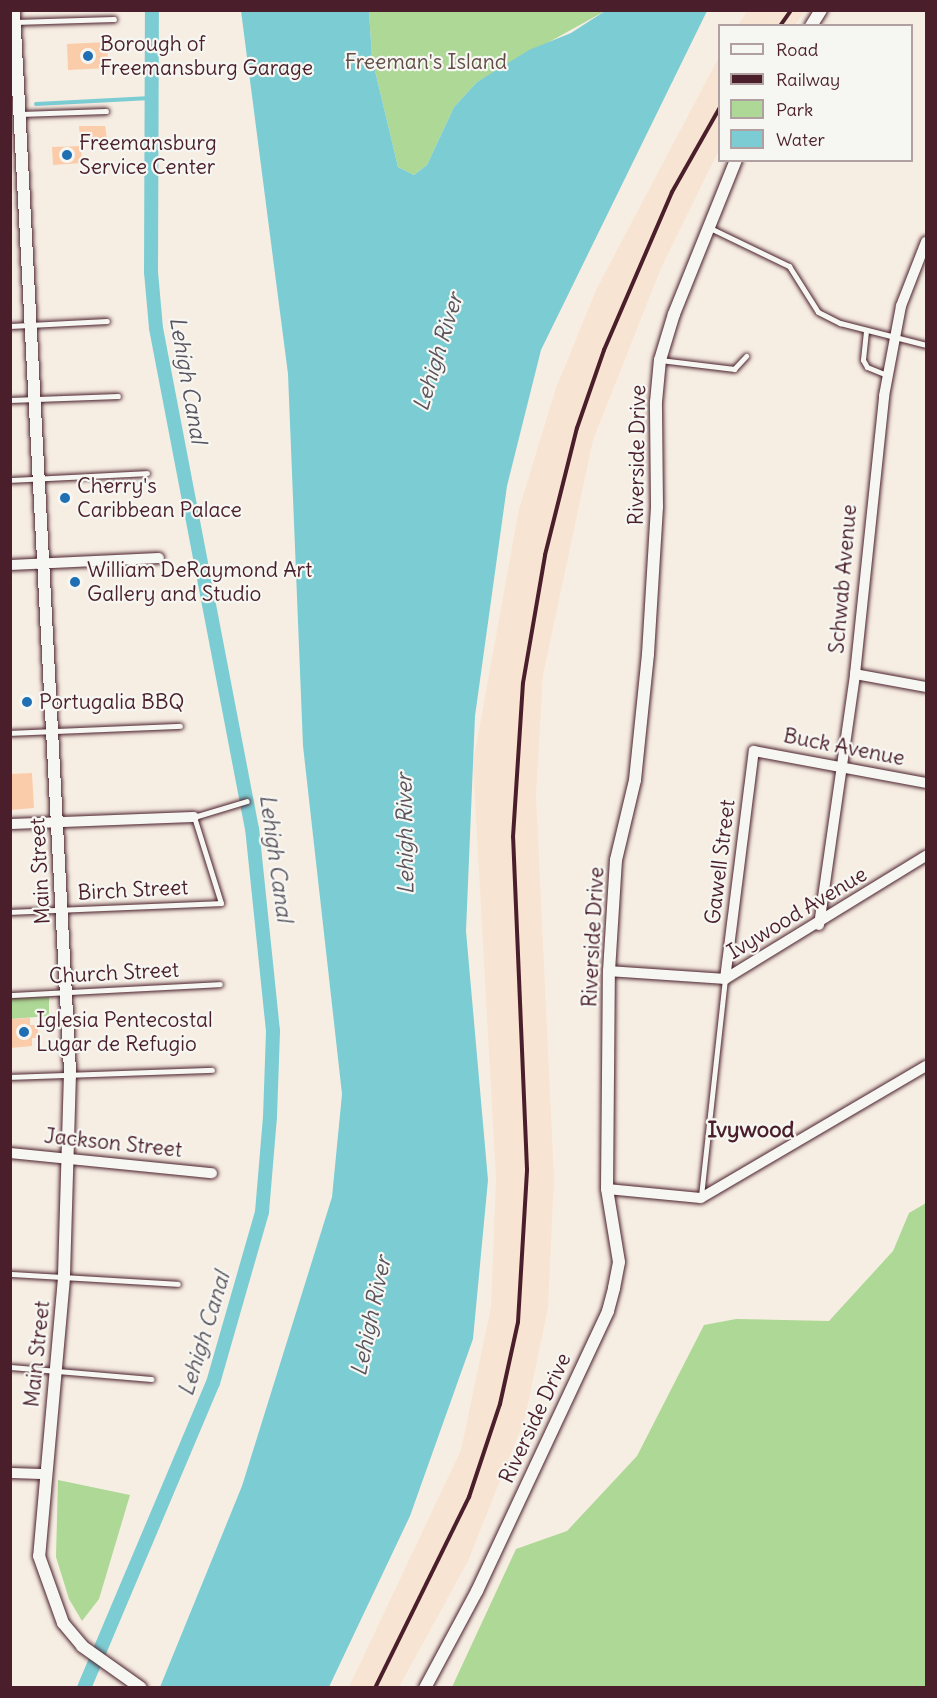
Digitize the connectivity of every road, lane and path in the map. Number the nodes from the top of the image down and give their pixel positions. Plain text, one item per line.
1 (821, 10) edge
2 (13, 18) edge
3 (114, 20) dead end
4 (812, 24) edge
5 (106, 111) dead end
6 (15, 114) edge
7 (735, 162) edge
8 (707, 227) junction
9 (927, 242) edge
10 (107, 321) dead end
11 (32, 325) junction
12 (10, 326) edge
13 (866, 331) junction
14 (893, 338) junction
15 (927, 345) edge
16 (746, 356) dead end
17 (660, 360) junction
18 (887, 375) junction
19 (118, 396) dead end
20 (34, 398) junction
21 (10, 399) edge
22 (147, 473) dead end
23 (38, 479) junction
24 (10, 480) edge
25 (159, 558) dead end
26 (41, 563) junction
27 (10, 565) edge
28 (855, 674) junction
29 (927, 687) edge
30 (180, 726) dead end
31 (51, 731) junction
32 (10, 733) edge
33 (754, 751) joint
34 (840, 767) junction
35 (927, 783) edge
36 (247, 801) dead end
37 (194, 817) junction
38 (57, 822) junction
39 (10, 824) edge
40 (927, 856) edge
41 (62, 910) junction
42 (10, 912) edge
43 (819, 925) junction
44 (609, 971) junction
45 (725, 979) junction
46 (220, 984) dead end
47 (65, 993) junction
48 (10, 995) edge
49 (927, 1066) edge
50 (212, 1070) dead end
51 (70, 1072) junction
52 (10, 1077) edge
53 (10, 1153) edge
54 (70, 1158) junction
55 (212, 1173) dead end
56 (607, 1189) junction
57 (701, 1198) junction
58 (10, 1274) edge
59 (64, 1278) junction
60 (178, 1284) dead end
61 (10, 1367) edge
62 (55, 1370) junction
63 (151, 1379) dead end
64 (10, 1473) edge
65 (43, 1474) junction
66 (141, 1688) edge
67 (425, 1688) edge

1 - 4 street
2 - 3 lane
2 - 6 street, Main Street
5 - 6 lane
6 - 11 street, Main Street
7 - 8 street, Riverside Drive
8 - 13 lane
8 - 17 street, Riverside Drive
9 - 14 street, Schwab Avenue
10 - 11 lane
11 - 12 lane
11 - 20 street, Main Street
13 - 14 lane
13 - 18 lane
14 - 15 lane
14 - 18 street, Schwab Avenue
16 - 17 lane
17 - 44 street, Riverside Drive
18 - 28 street, Schwab Avenue
19 - 20 lane
20 - 21 lane
20 - 23 street, Main Street
22 - 23 lane
23 - 24 lane
23 - 26 street, Main Street
25 - 26 street
26 - 27 street
26 - 31 street, Main Street
28 - 29 street
28 - 34 street, Schwab Avenue
30 - 31 lane
31 - 32 lane
31 - 38 street, Main Street
33 - 34 street, Buck Avenue
33 - 45 street, Gawell Street
34 - 35 street, Buck Avenue
34 - 43 street, Schwab Avenue
36 - 37 lane
37 - 38 street
37 - 41 lane, Birch Street
38 - 39 street
38 - 41 street, Main Street
40 - 43 street, Ivywood Avenue
41 - 42 lane, Birch Street
41 - 47 street, Main Street
43 - 45 street, Ivywood Avenue
44 - 45 street, Ivywood Avenue
44 - 56 street, Riverside Drive
45 - 57 lane
46 - 47 lane, Church Street
47 - 48 lane, Church Street
47 - 51 street, Main Street
49 - 57 street
50 - 51 lane
51 - 52 lane
51 - 54 street, Main Street
53 - 54 street, Jackson Street
54 - 55 street, Jackson Street
54 - 59 street, Main Street
56 - 57 street
56 - 67 street, Riverside Drive
58 - 59 lane
59 - 60 lane
59 - 62 street, Main Street
61 - 62 lane
62 - 63 lane
62 - 65 street, Main Street
64 - 65 street
65 - 66 street, Main Street

